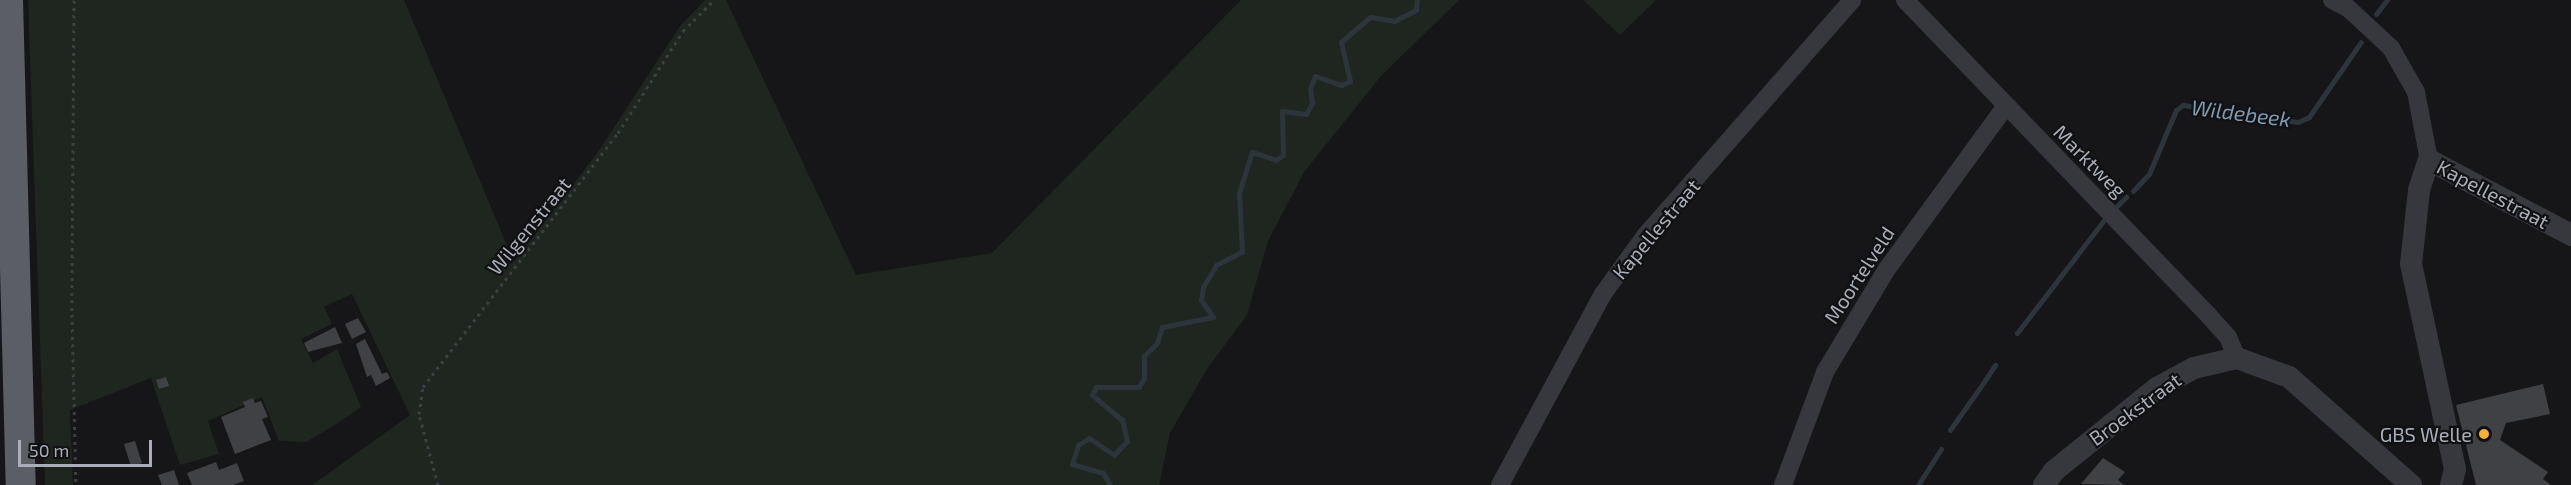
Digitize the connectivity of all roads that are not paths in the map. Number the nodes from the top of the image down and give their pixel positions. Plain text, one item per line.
1 (8, 0) edge
2 (1852, 0) edge
3 (1905, 0) edge
4 (2332, 0) edge
5 (2005, 107) junction
6 (2429, 160) junction
7 (2571, 236) edge
8 (2237, 358) junction
9 (21, 485) edge
10 (1500, 485) edge
11 (1784, 485) edge
12 (2044, 485) edge
13 (2411, 485) edge
14 (2451, 485) edge

1 - 9 highway
2 - 10 street, Kapellestraat
3 - 5 street, Marktweg
4 - 6 street, Kapellestraat
5 - 8 street, Marktweg
5 - 11 street, Moortelveld
6 - 7 street, Kapellestraat
6 - 14 street
8 - 12 street, Broekstraat
8 - 13 street

